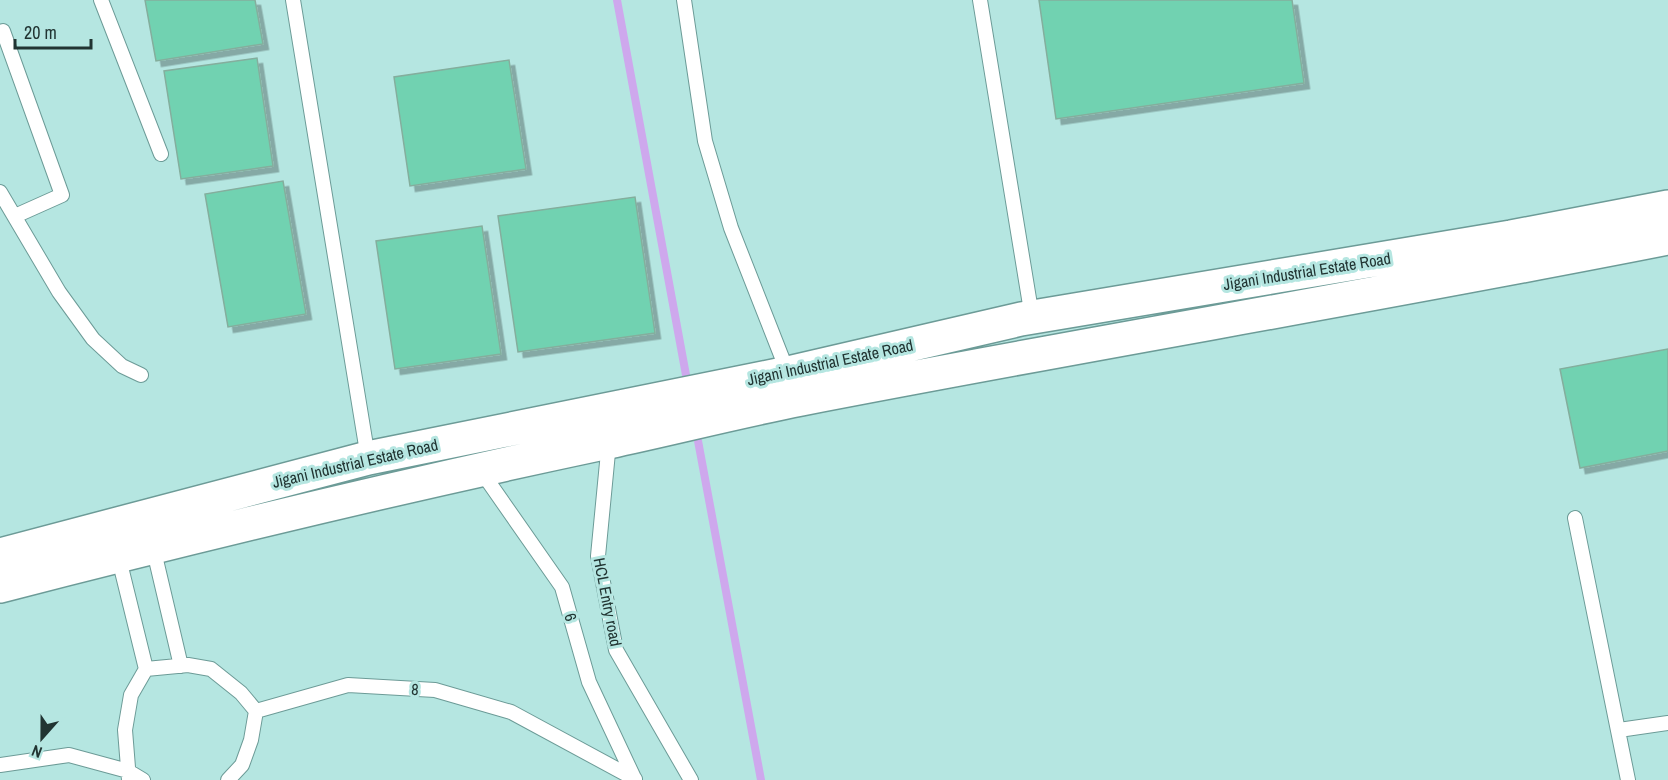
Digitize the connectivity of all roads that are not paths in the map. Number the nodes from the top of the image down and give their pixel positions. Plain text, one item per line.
1 (101, 0) edge
2 (293, 0) edge
3 (684, 0) edge
4 (980, 0) edge
5 (3, 31) dead end
6 (161, 154) dead end
7 (0, 192) edge
8 (1668, 207) edge
9 (15, 216) junction
10 (1668, 238) edge
11 (1032, 317) junction
12 (788, 373) junction
13 (141, 375) dead end
14 (692, 407) junction
15 (609, 442) junction
16 (368, 458) junction
17 (480, 470) junction
18 (1575, 518) dead end
19 (153, 547) junction
20 (0, 555) edge
21 (118, 555) junction
22 (0, 586) edge
23 (180, 666) junction
24 (146, 669) junction
25 (256, 711) junction
26 (1668, 723) edge
27 (1619, 730) junction
28 (0, 765) edge
29 (128, 776) edge
30 (635, 779) edge
31 (143, 780) edge
32 (228, 780) edge
33 (691, 780) edge
34 (1628, 780) edge

1 - 6 lane
2 - 16 lane
3 - 12 lane
4 - 11 lane
5 - 9 lane
7 - 9 lane
8 - 11 main road, Jigani Industrial Estate Road
9 - 13 lane
10 - 14 main road, Jigani Industrial Estate Road
11 - 12 main road, Jigani Industrial Estate Road
12 - 14 main road, Jigani Industrial Estate Road
14 - 15 main road, Jigani Industrial Estate Road
14 - 16 main road, Jigani Industrial Estate Road
15 - 17 main road, Jigani Industrial Estate Road
15 - 33 lane, HCL Entry road
16 - 20 main road, Jigani Industrial Estate Road
17 - 19 main road, Jigani Industrial Estate Road
17 - 30 lane, 6
18 - 27 lane
19 - 21 main road, Jigani Industrial Estate Road
19 - 23 lane
21 - 22 main road, Jigani Industrial Estate Road
21 - 24 lane
23 - 24 lane
23 - 25 lane
24 - 29 lane
25 - 30 lane, 8
25 - 32 lane
26 - 27 lane
27 - 34 lane
28 - 29 lane
29 - 31 lane

